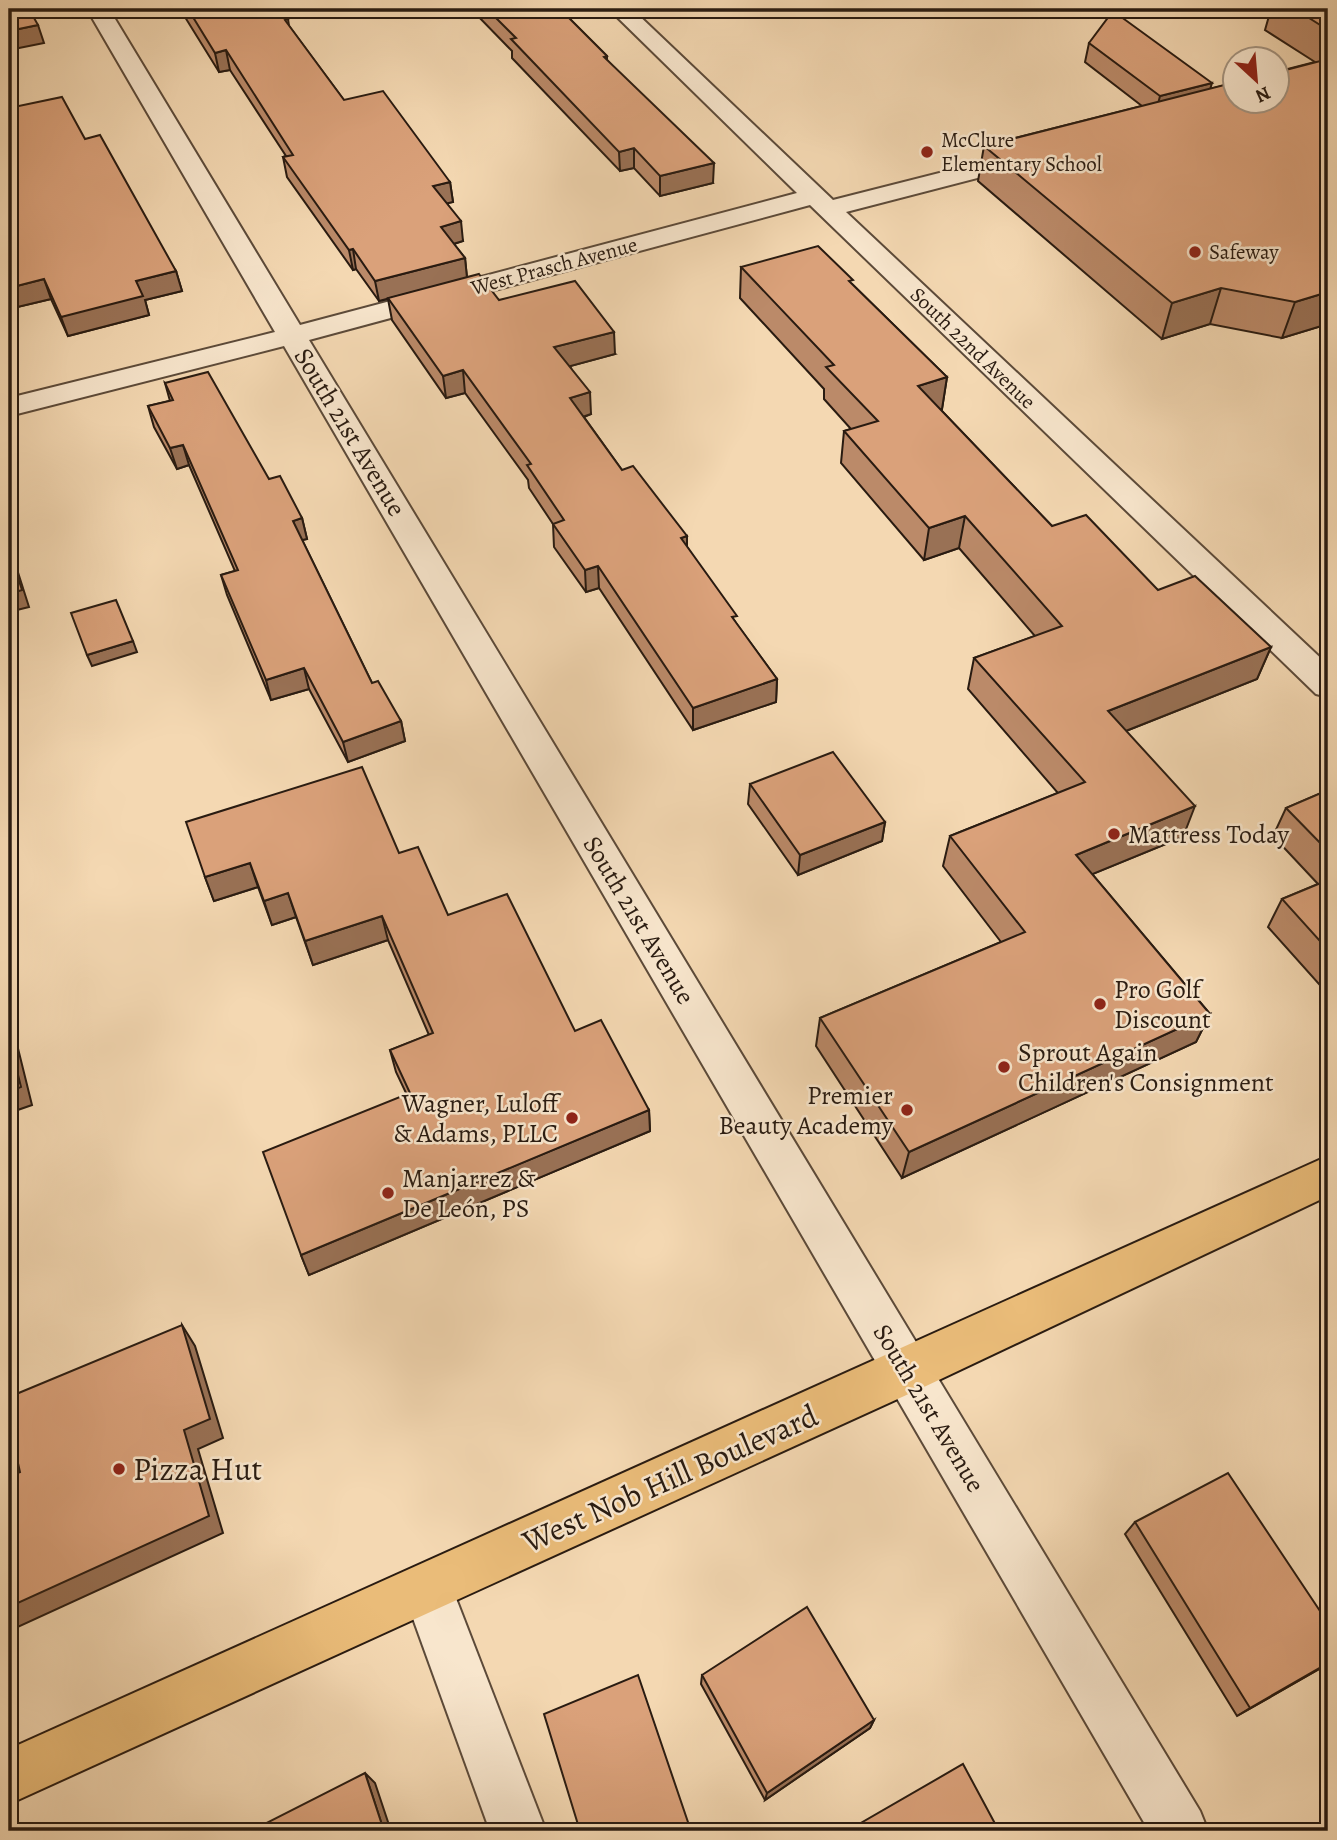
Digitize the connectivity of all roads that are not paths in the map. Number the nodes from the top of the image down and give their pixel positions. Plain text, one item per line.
1 (98, 9) edge
2 (620, 9) edge
3 (1051, 152) edge
4 (821, 202) junction
5 (292, 336) junction
6 (9, 407) edge
7 (1328, 685) edge
8 (1328, 1175) edge
9 (906, 1371) junction
10 (427, 1588) junction
11 (9, 1776) edge
12 (518, 1831) edge
13 (1180, 1831) edge

1 - 5 street, South 21st Avenue
2 - 4 street, South 22nd Avenue
3 - 4 street, West Prasch Avenue
4 - 5 street, West Prasch Avenue
4 - 7 street, South 22nd Avenue
5 - 6 street, West Prasch Avenue
5 - 9 street, South 21st Avenue
8 - 9 main road, West Nob Hill Boulevard
9 - 10 main road, West Nob Hill Boulevard
9 - 13 street, South 21st Avenue
10 - 11 main road, West Nob Hill Boulevard
10 - 12 street

